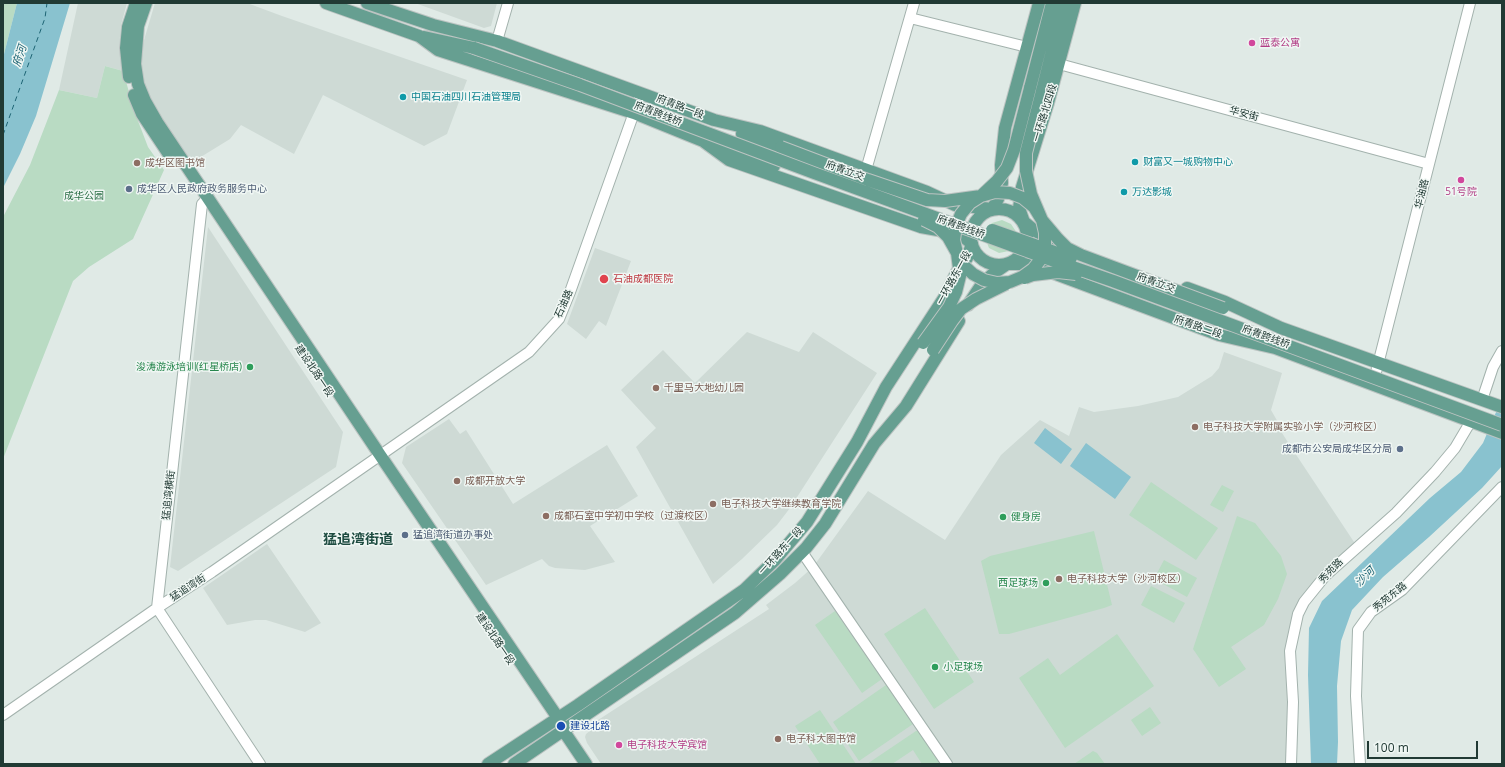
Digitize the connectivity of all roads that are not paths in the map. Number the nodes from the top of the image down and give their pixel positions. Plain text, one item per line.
1 (136, 3) edge
2 (146, 3) edge
3 (326, 3) edge
4 (367, 3) edge
5 (508, 3) edge
6 (914, 3) edge
7 (1039, 3) edge
8 (1052, 3) edge
9 (1064, 3) edge
10 (1075, 3) edge
11 (1470, 3) edge
12 (910, 18) junction
13 (433, 25) junction
14 (419, 36) junction
15 (497, 41) junction
16 (475, 45) junction
17 (1027, 47) junction
18 (1059, 64) junction
19 (1036, 90) junction
20 (641, 93) junction
21 (634, 113) junction
22 (714, 120) junction
23 (703, 141) junction
24 (1429, 164) junction
25 (866, 170) junction
26 (981, 196) junction
27 (205, 201) junction
28 (992, 209) junction
29 (1042, 220) junction
30 (1024, 222) junction
31 (972, 244) junction
32 (957, 253) junction
33 (1007, 264) junction
34 (1010, 282) junction
35 (1281, 328) junction
36 (928, 346) junction
37 (1275, 348) junction
38 (1502, 351) edge
39 (1379, 363) junction
40 (1373, 384) junction
41 (1493, 404) edge
42 (1502, 416) edge
43 (1471, 421) junction
44 (1502, 425) edge
45 (1502, 433) edge
46 (857, 442) junction
47 (874, 444) junction
48 (377, 458) junction
49 (1502, 487) edge
50 (802, 552) junction
51 (157, 608) junction
52 (593, 695) junction
53 (600, 706) junction
54 (3, 715) edge
55 (555, 720) junction
56 (560, 732) junction
57 (260, 764) edge
58 (488, 764) edge
59 (514, 764) edge
60 (576, 764) edge
61 (586, 764) edge
62 (947, 764) edge
63 (1291, 764) edge
64 (1360, 764) edge

1 - 27 main road, 建设北路一段
2 - 27 main road, 建设北路一段
3 - 14 main road
4 - 13 main road, 府青路一段
5 - 15 street
6 - 12 street
7 - 17 main road
8 - 19 main road, 府青立交
9 - 19 main road, 府青立交
10 - 18 main road, 一环路北四段
11 - 24 street, 华油路
12 - 17 street
12 - 25 street
13 - 15 main road, 府青路一段
13 - 16 main road, 府青跨线桥
14 - 16 main road, 府青跨线桥
14 - 21 main road
15 - 20 main road, 府青路一段
16 - 42 main road, 府青跨线桥, bridge
16 - 44 main road, 府青跨线桥, bridge
17 - 28 main road
18 - 24 street, 华安街
18 - 30 main road, 一环路北四段
19 - 26 main road, 府青立交, bridge
19 - 29 main road, 府青立交, bridge
20 - 21 street, 石油路
20 - 22 main road, 府青路一段
21 - 23 main road
21 - 48 street, 石油路
22 - 25 main road, 府青路一段
22 - 26 main road, 府青立交, bridge
23 - 31 main road
23 - 32 main road, 府青立交, bridge
24 - 39 street, 华油路
25 - 28 main road, 府青路一段
26 - 29 main road, 府青立交, bridge
26 - 32 main road, 府青立交, bridge
27 - 48 main road, 建设北路一段
27 - 51 street, 猛追湾横街
28 - 30 main road
28 - 31 main road
29 - 34 main road, 府青立交, bridge
29 - 35 main road, 府青立交, bridge
30 - 33 main road
30 - 35 main road
31 - 33 main road
31 - 46 main road, 一环路东一段
32 - 34 main road, 府青立交, bridge
32 - 36 main road, 府青立交, bridge
33 - 37 main road, 府青路二段
33 - 47 main road, 一环路东一段
34 - 36 main road, bridge
34 - 37 main road, bridge
35 - 39 main road
36 - 46 main road, 府青立交
36 - 47 main road
37 - 40 main road, 府青路二段
38 - 41 street
39 - 40 street, 华油路
39 - 41 main road
40 - 43 main road, 府青路二段
43 - 45 main road, 府青路二段
43 - 63 street, 秀苑路
46 - 52 main road, 一环路东一段
47 - 50 main road, 一环路东一段
48 - 51 street, 猛追湾街
48 - 55 main road, 建设北路一段
49 - 64 street, 秀苑东路
50 - 53 main road, 一环路东一段
50 - 62 street
51 - 54 street, 猛追湾街
51 - 57 street
52 - 53 main road
52 - 55 main road, 一环路东一段
53 - 56 main road, 一环路东一段
55 - 56 main road, 建设北路一段
55 - 58 main road, 一环路东一段
56 - 59 main road, 一环路东一段
56 - 60 main road
56 - 61 main road

